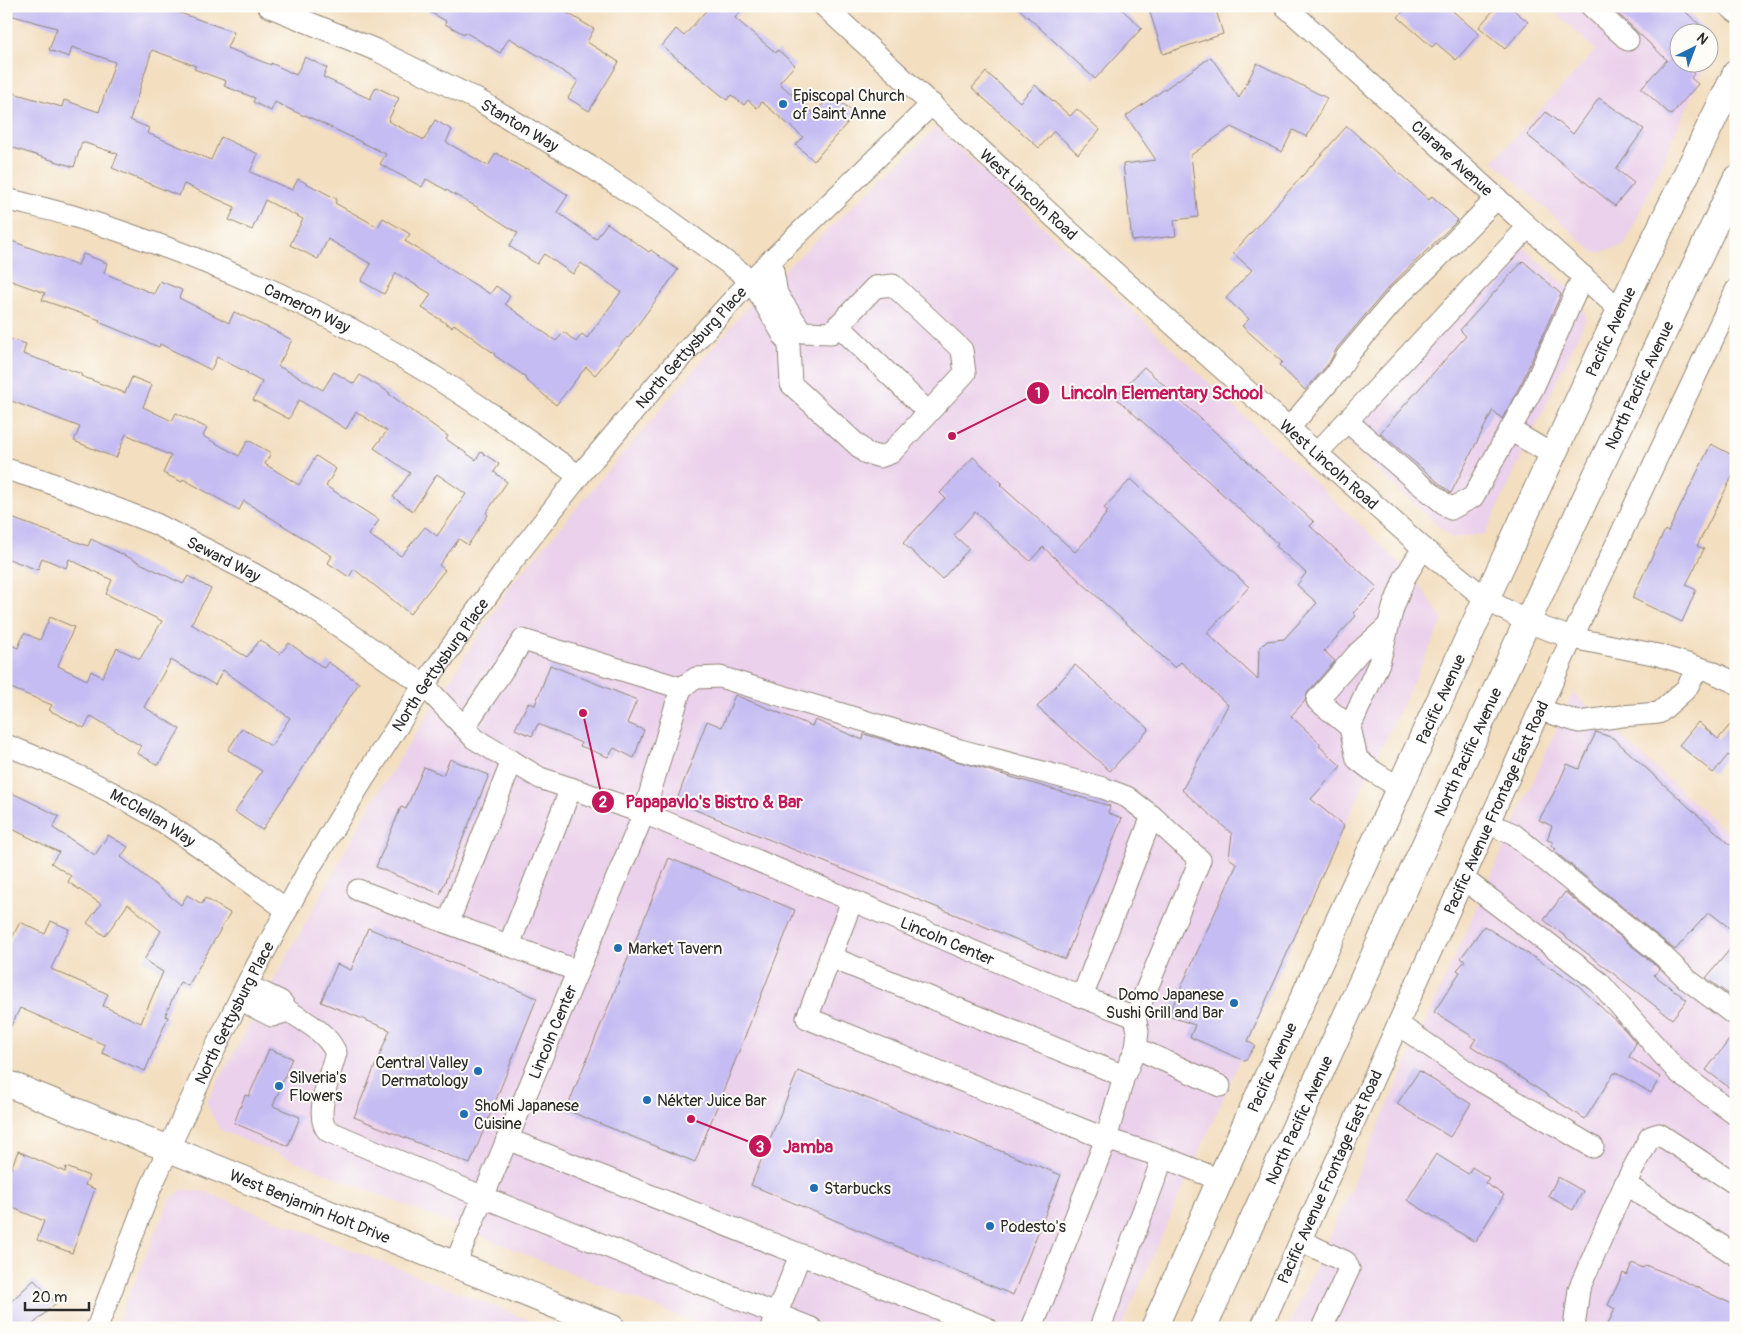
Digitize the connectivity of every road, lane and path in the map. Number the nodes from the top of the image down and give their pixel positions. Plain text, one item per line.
1 (268, 6) edge
2 (824, 6) edge
3 (1285, 6) edge
4 (1591, 6) edge
5 (1729, 6) edge
6 (1736, 12) edge
7 (1628, 40) dead end
8 (1736, 73) edge
9 (932, 104) junction
10 (1736, 179) edge
11 (1497, 198) junction
12 (6, 199) edge
13 (1528, 226) junction
14 (771, 260) junction
15 (1583, 276) junction
16 (751, 280) junction
17 (1736, 290) edge
18 (1620, 310) junction
19 (838, 325) junction
20 (928, 412) junction
21 (1348, 422) junction
22 (1289, 428) junction
23 (1510, 430) junction
24 (1317, 454) junction
25 (1553, 455) junction
26 (6, 469) edge
27 (579, 476) junction
28 (1423, 548) junction
29 (1486, 599) junction
30 (1527, 622) junction
31 (1388, 626) junction
32 (1572, 638) junction
33 (1698, 668) junction
34 (1736, 683) edge
35 (424, 685) junction
36 (681, 688) junction
37 (1540, 710) junction
38 (465, 726) junction
39 (1350, 727) junction
40 (6, 745) edge
41 (512, 761) junction
42 (571, 788) junction
43 (1400, 788) junction
44 (644, 813) junction
45 (1152, 816) junction
46 (1490, 824) junction
47 (1464, 880) junction
48 (358, 890) dead end
49 (852, 900) junction
50 (287, 910) junction
51 (448, 923) junction
52 (509, 945) junction
53 (830, 957) junction
54 (578, 971) junction
55 (245, 994) junction
56 (1082, 997) junction
57 (1736, 1016) edge
58 (1135, 1017) junction
59 (1399, 1024) junction
60 (1136, 1048) junction
61 (1124, 1076) junction
62 (6, 1083) edge
63 (1220, 1086) dead end
64 (1736, 1115) edge
65 (507, 1139) junction
66 (1106, 1139) junction
67 (1593, 1147) dead end
68 (169, 1149) junction
69 (1163, 1157) junction
70 (1220, 1180) junction
71 (1625, 1184) junction
72 (1736, 1184) edge
73 (483, 1197) junction
74 (1301, 1241) junction
75 (800, 1255) junction
76 (1736, 1255) edge
77 (455, 1264) junction
78 (774, 1321) edge
79 (97, 1328) edge
80 (612, 1328) edge
81 (811, 1328) edge
82 (987, 1328) edge
83 (1032, 1328) edge
84 (1100, 1328) edge
85 (1154, 1328) edge
86 (1203, 1328) edge
87 (1261, 1328) edge
88 (1322, 1328) edge
89 (1574, 1328) edge

1 - 16 street, Stanton Way
2 - 9 street, West Lincoln Road
3 - 11 street, Clarane Avenue
4 - 7 street
5 - 6 street
8 - 18 main road, Pacific Avenue
9 - 14 street, North Gettysburg Place
9 - 22 street, West Lincoln Road
10 - 30 main road, North Pacific Avenue
11 - 13 street, Clarane Avenue
11 - 22 street
12 - 27 street, Cameron Way
13 - 15 street, Clarane Avenue
13 - 21 street
14 - 16 street, North Gettysburg Place
14 - 19 street
15 - 18 street, Clarane Avenue
15 - 23 street
16 - 20 street
16 - 27 street, North Gettysburg Place
17 - 32 street, Pacific Avenue Frontage East Road
18 - 25 main road, Pacific Avenue
19 - 20 street
19 - 20 street
21 - 23 street
21 - 24 street
22 - 24 street, West Lincoln Road
23 - 25 street
24 - 28 street, West Lincoln Road
25 - 29 main road, Pacific Avenue
26 - 35 street, Seward Way
27 - 35 street, North Gettysburg Place
28 - 29 street, West Lincoln Road
28 - 31 street
29 - 30 street, West Lincoln Road
29 - 43 main road, Pacific Avenue
30 - 32 street, West Lincoln Road
30 - 86 main road, North Pacific Avenue
31 - 39 street
31 - 39 street
32 - 33 street, West Lincoln Road
32 - 37 street, Pacific Avenue Frontage East Road
33 - 34 street, West Lincoln Road
33 - 37 street
35 - 38 street, Lincoln Center
35 - 50 street, North Gettysburg Place
36 - 38 street
36 - 44 street
36 - 45 street
37 - 46 street, Pacific Avenue Frontage East Road
38 - 41 street, Lincoln Center
39 - 43 street
40 - 50 street, McClellan Way
41 - 42 street, Lincoln Center
41 - 51 street
42 - 44 street, Lincoln Center
42 - 52 street
43 - 70 main road, Pacific Avenue
44 - 49 street, Lincoln Center
44 - 54 street, Lincoln Center
45 - 56 street
45 - 58 street
46 - 47 street, Pacific Avenue Frontage East Road
46 - 57 street
47 - 59 street, Pacific Avenue Frontage East Road
47 - 64 street
48 - 51 street
49 - 53 street
49 - 56 street, Lincoln Center
50 - 55 street, North Gettysburg Place
51 - 52 street
52 - 54 street
53 - 61 street
53 - 66 street
54 - 65 street, Lincoln Center
55 - 68 street, North Gettysburg Place
55 - 73 street
56 - 58 street, Lincoln Center
58 - 60 street
59 - 67 street
59 - 74 street, Pacific Avenue Frontage East Road
60 - 61 street
60 - 63 street
61 - 66 street
62 - 68 main road, West Benjamin Holt Drive
65 - 73 street, Lincoln Center
65 - 75 street
66 - 69 street
66 - 83 street
68 - 77 main road, West Benjamin Holt Drive
68 - 79 street, North Gettysburg Place
69 - 70 street
69 - 84 street
70 - 85 main road, Pacific Avenue
71 - 72 street
71 - 76 street
71 - 89 street
73 - 77 street, Lincoln Center
73 - 78 street
74 - 87 street, Pacific Avenue Frontage East Road
74 - 88 street
75 - 78 street
75 - 82 street
77 - 80 main road, West Benjamin Holt Drive
78 - 81 street

